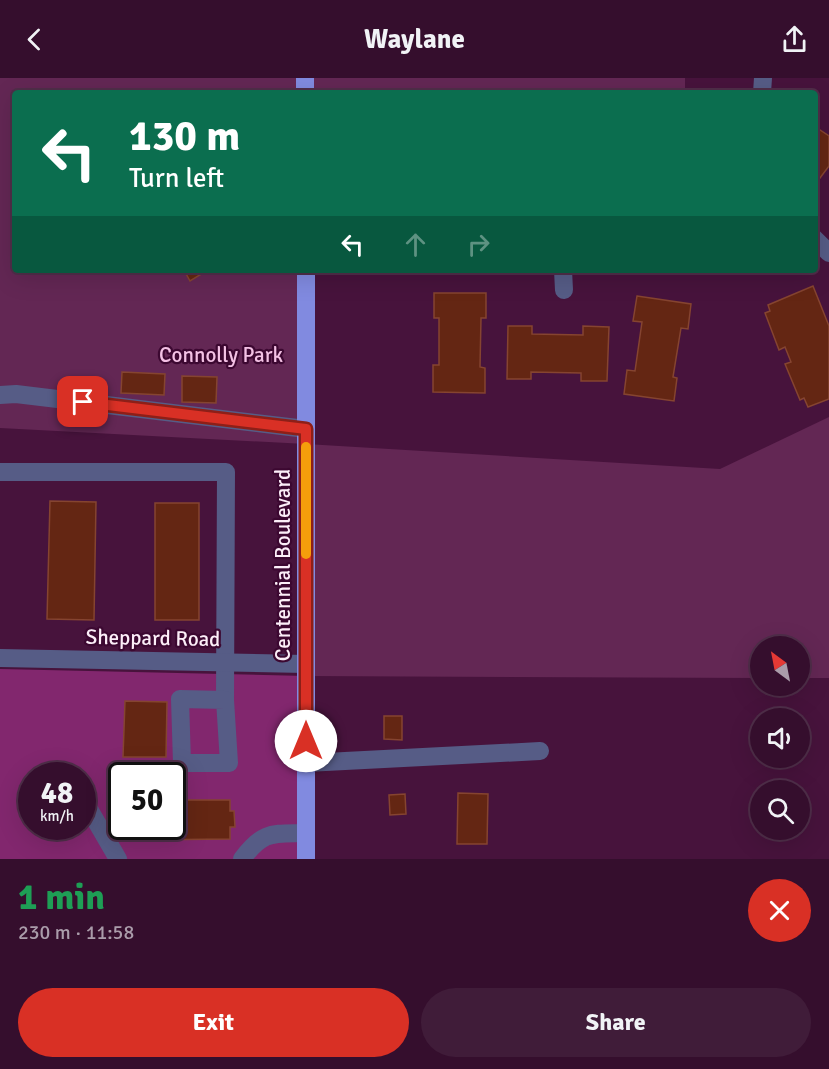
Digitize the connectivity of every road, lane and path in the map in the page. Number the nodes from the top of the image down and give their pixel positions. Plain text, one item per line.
1 (818, 242) edge
2 (829, 253) edge
3 (306, 273) edge
4 (562, 273) edge
5 (564, 290) dead end
6 (0, 395) edge
7 (306, 429) junction
8 (0, 472) edge
9 (0, 658) edge
10 (225, 661) junction
11 (306, 664) junction
12 (225, 700) dead end
13 (540, 751) dead end
14 (306, 763) junction
15 (96, 821) edge
16 (306, 833) junction
17 (118, 859) edge
18 (242, 859) edge
19 (306, 859) edge

1 - 2 street
3 - 7 main road, Centennial Boulevard
4 - 5 street
6 - 7 street
7 - 11 main road, Centennial Boulevard
8 - 10 street
9 - 10 street, Sheppard Road
10 - 11 street, Sheppard Road
10 - 12 street
11 - 14 main road, Centennial Boulevard
13 - 14 street
14 - 16 main road, Centennial Boulevard
15 - 17 street
16 - 18 street
16 - 19 main road, Centennial Boulevard

